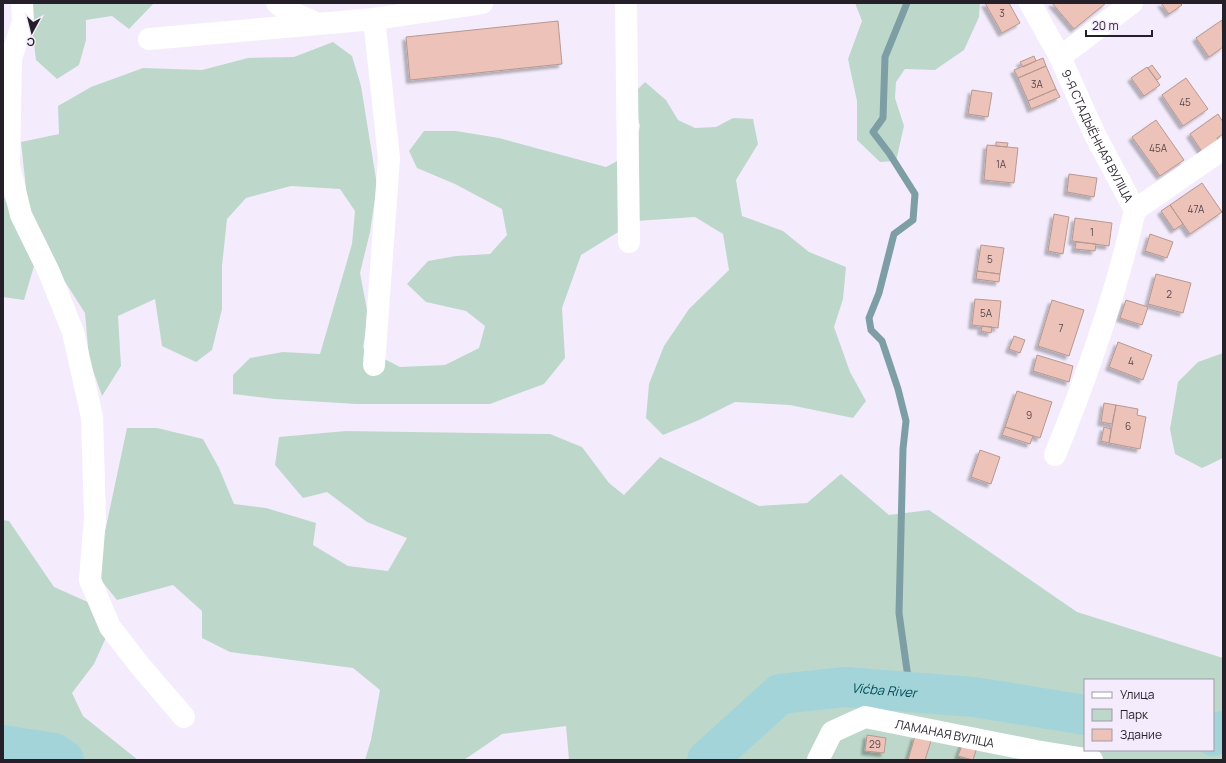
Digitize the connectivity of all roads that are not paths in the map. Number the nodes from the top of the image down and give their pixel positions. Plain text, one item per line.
1 (22, 3) edge
2 (277, 3) edge
3 (482, 3) edge
4 (626, 3) edge
5 (1030, 3) edge
6 (1132, 3) edge
7 (374, 19) junction
8 (319, 24) junction
9 (149, 39) dead end
10 (1060, 57) junction
11 (7, 59) edge
12 (1223, 149) edge
13 (1134, 210) junction
14 (629, 242) dead end
15 (374, 365) dead end
16 (1054, 455) dead end
17 (184, 716) dead end
18 (818, 760) edge
19 (1092, 760) edge

1 - 11 street
2 - 8 street
3 - 7 street
4 - 14 street
5 - 10 street, 9-Я СТАДЫЁННАЯ ВУЛІЦА
6 - 10 street
7 - 8 street
7 - 15 street
8 - 9 street
10 - 13 street, 9-Я СТАДЫЁННАЯ ВУЛІЦА
11 - 17 street
12 - 13 street
13 - 16 street, 9-Я СТАДЫЁННАЯ ВУЛІЦА
18 - 19 street, ЛАМАНАЯ ВУЛІЦА

